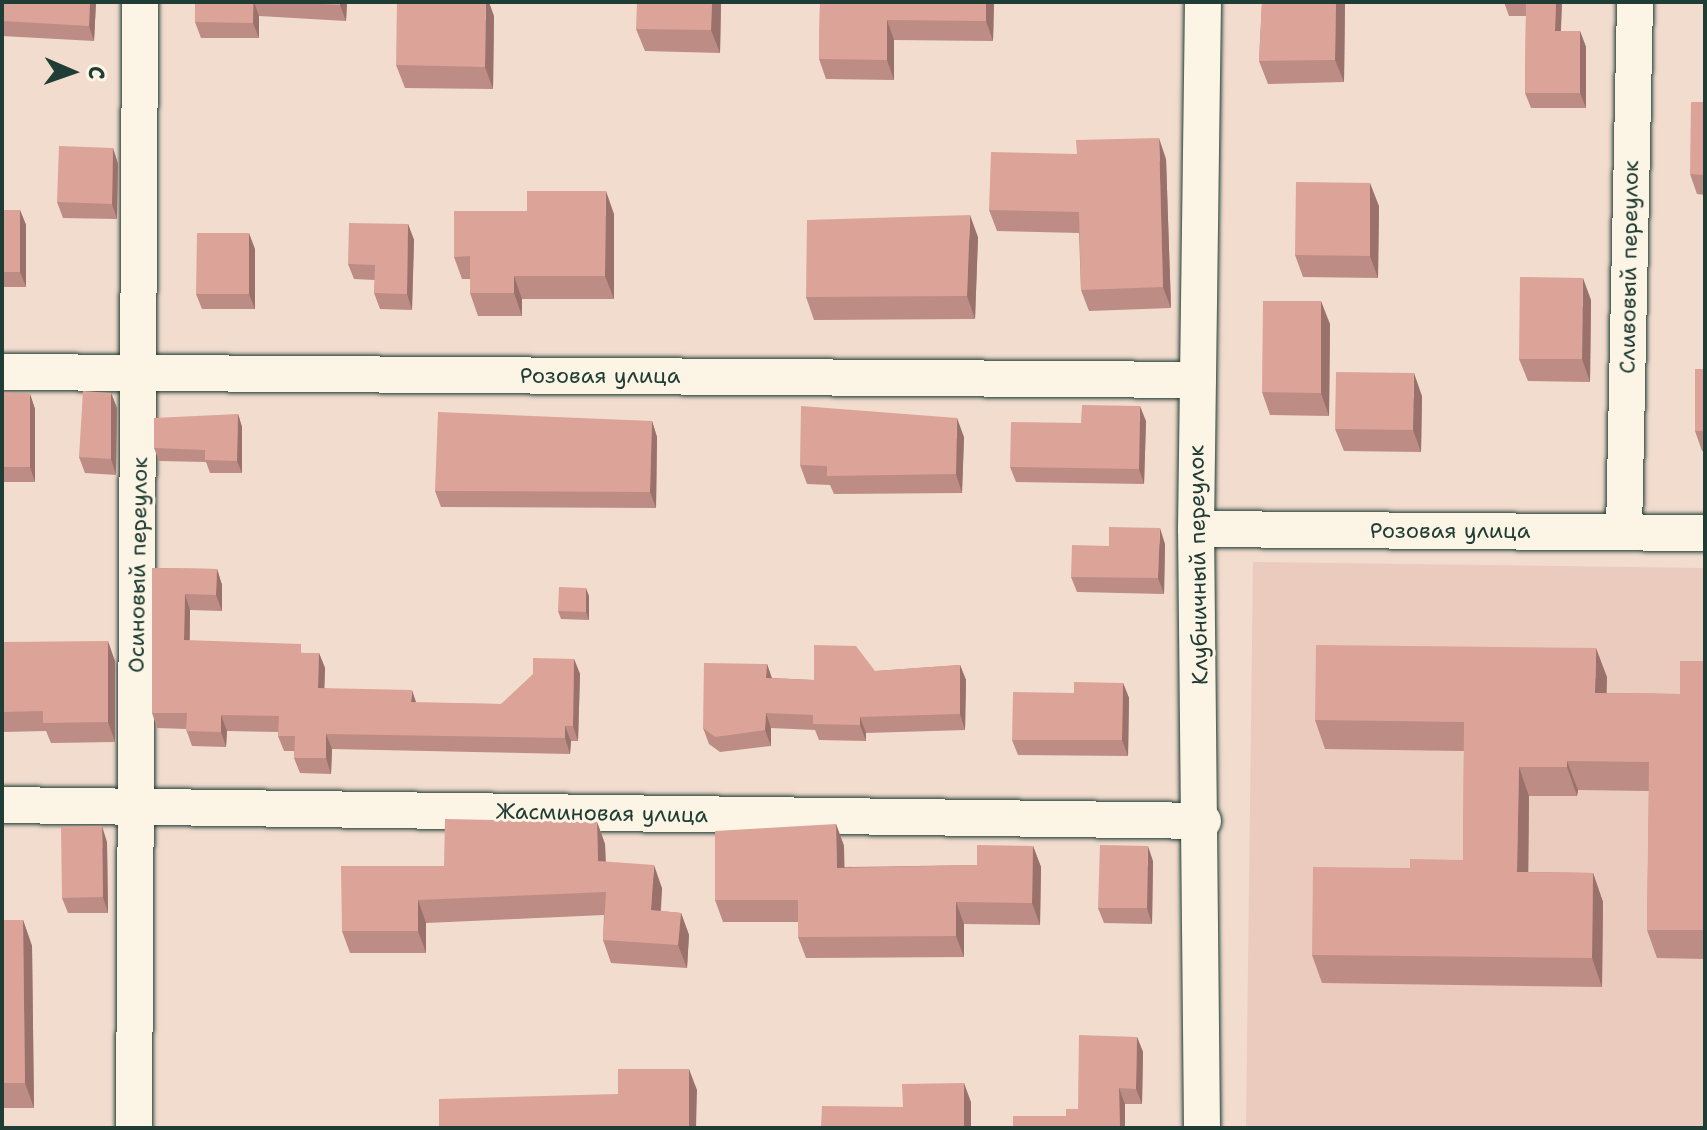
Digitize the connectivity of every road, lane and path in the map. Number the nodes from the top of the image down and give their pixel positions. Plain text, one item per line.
1 (140, 2) edge
2 (1203, 2) edge
3 (1635, 2) edge
4 (2, 372) edge
5 (141, 373) junction
6 (1198, 380) junction
7 (1196, 529) junction
8 (1624, 532) junction
9 (1705, 533) edge
10 (2, 805) edge
11 (135, 806) junction
12 (1203, 821) junction
13 (134, 1128) edge
14 (1202, 1128) edge

1 - 5 street, Осиновый переулок
2 - 6 street, Клубничный переулок
3 - 8 street, Сливовый переулок
4 - 5 street, Розовая улица
5 - 6 street, Розовая улица
5 - 11 street, Осиновый переулок
6 - 7 street, Клубничный переулок
7 - 8 street, Розовая улица
7 - 12 street, Клубничный переулок
8 - 9 street, Розовая улица
10 - 11 street, Жасминовая улица
11 - 12 street, Жасминовая улица
11 - 13 street, Осиновый переулок
12 - 14 street, Клубничный переулок

